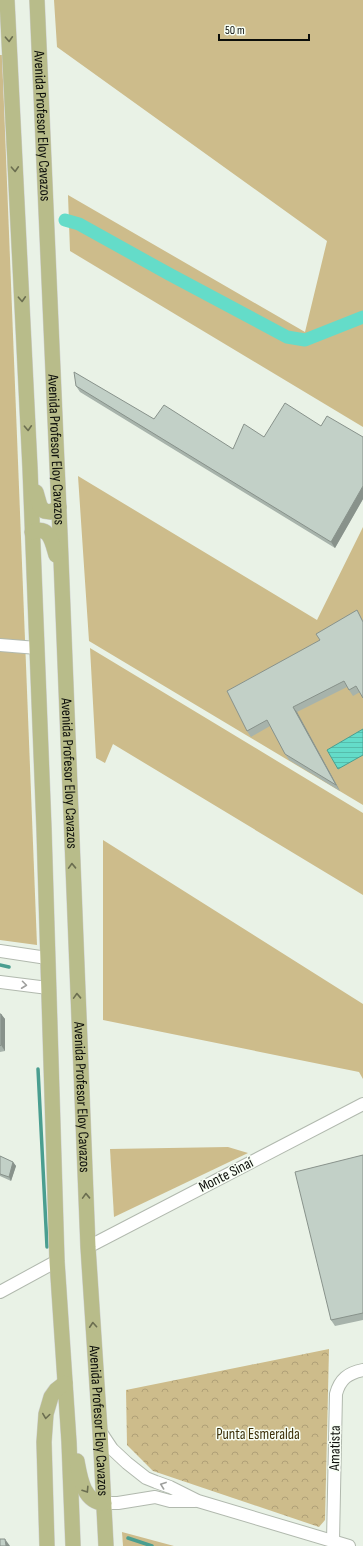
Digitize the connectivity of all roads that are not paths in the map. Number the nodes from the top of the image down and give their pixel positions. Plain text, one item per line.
1 (7, 0) edge
2 (36, 0) edge
3 (30, 468) junction
4 (59, 507) junction
5 (32, 532) junction
6 (61, 571) junction
7 (0, 645) edge
8 (37, 648) junction
9 (0, 951) edge
10 (47, 958) junction
11 (0, 982) edge
12 (48, 988) junction
13 (363, 1104) edge
14 (88, 1246) junction
15 (57, 1261) junction
16 (0, 1292) edge
17 (363, 1370) edge
18 (65, 1383) junction
19 (100, 1431) junction
20 (69, 1442) junction
21 (198, 1501) junction
22 (104, 1503) junction
23 (333, 1541) junction
24 (47, 1546) edge
25 (73, 1546) edge
26 (106, 1546) edge
27 (349, 1546) edge

1 -> 3 main road, Avenida Profesor Eloy Cavazos
2 - 4 main road, Avenida Profesor Eloy Cavazos
3 - 4 main road
3 - 5 main road, Avenida Profesor Eloy Cavazos
4 - 6 main road, Avenida Profesor Eloy Cavazos
5 - 6 main road
5 - 8 main road, Avenida Profesor Eloy Cavazos
14 -> 6 main road, Avenida Profesor Eloy Cavazos
7 - 8 street
8 - 10 main road, Avenida Profesor Eloy Cavazos
9 - 10 street
10 - 12 main road, Avenida Profesor Eloy Cavazos
11 -> 12 street
12 - 15 main road, Avenida Profesor Eloy Cavazos
13 - 14 street, Monte Sinaí
19 -> 14 main road, Avenida Profesor Eloy Cavazos
15 - 16 street
15 - 18 main road, Avenida Profesor Eloy Cavazos
17 - 23 street, Amatista
18 - 20 main road, Avenida Profesor Eloy Cavazos
18 -> 24 main road
21 -> 19 street
19 - 22 main road, Avenida Profesor Eloy Cavazos
20 -> 22 main road
20 - 25 main road, Avenida Profesor Eloy Cavazos
21 - 22 street
21 - 23 street
22 - 26 main road, Avenida Profesor Eloy Cavazos
23 - 27 street

